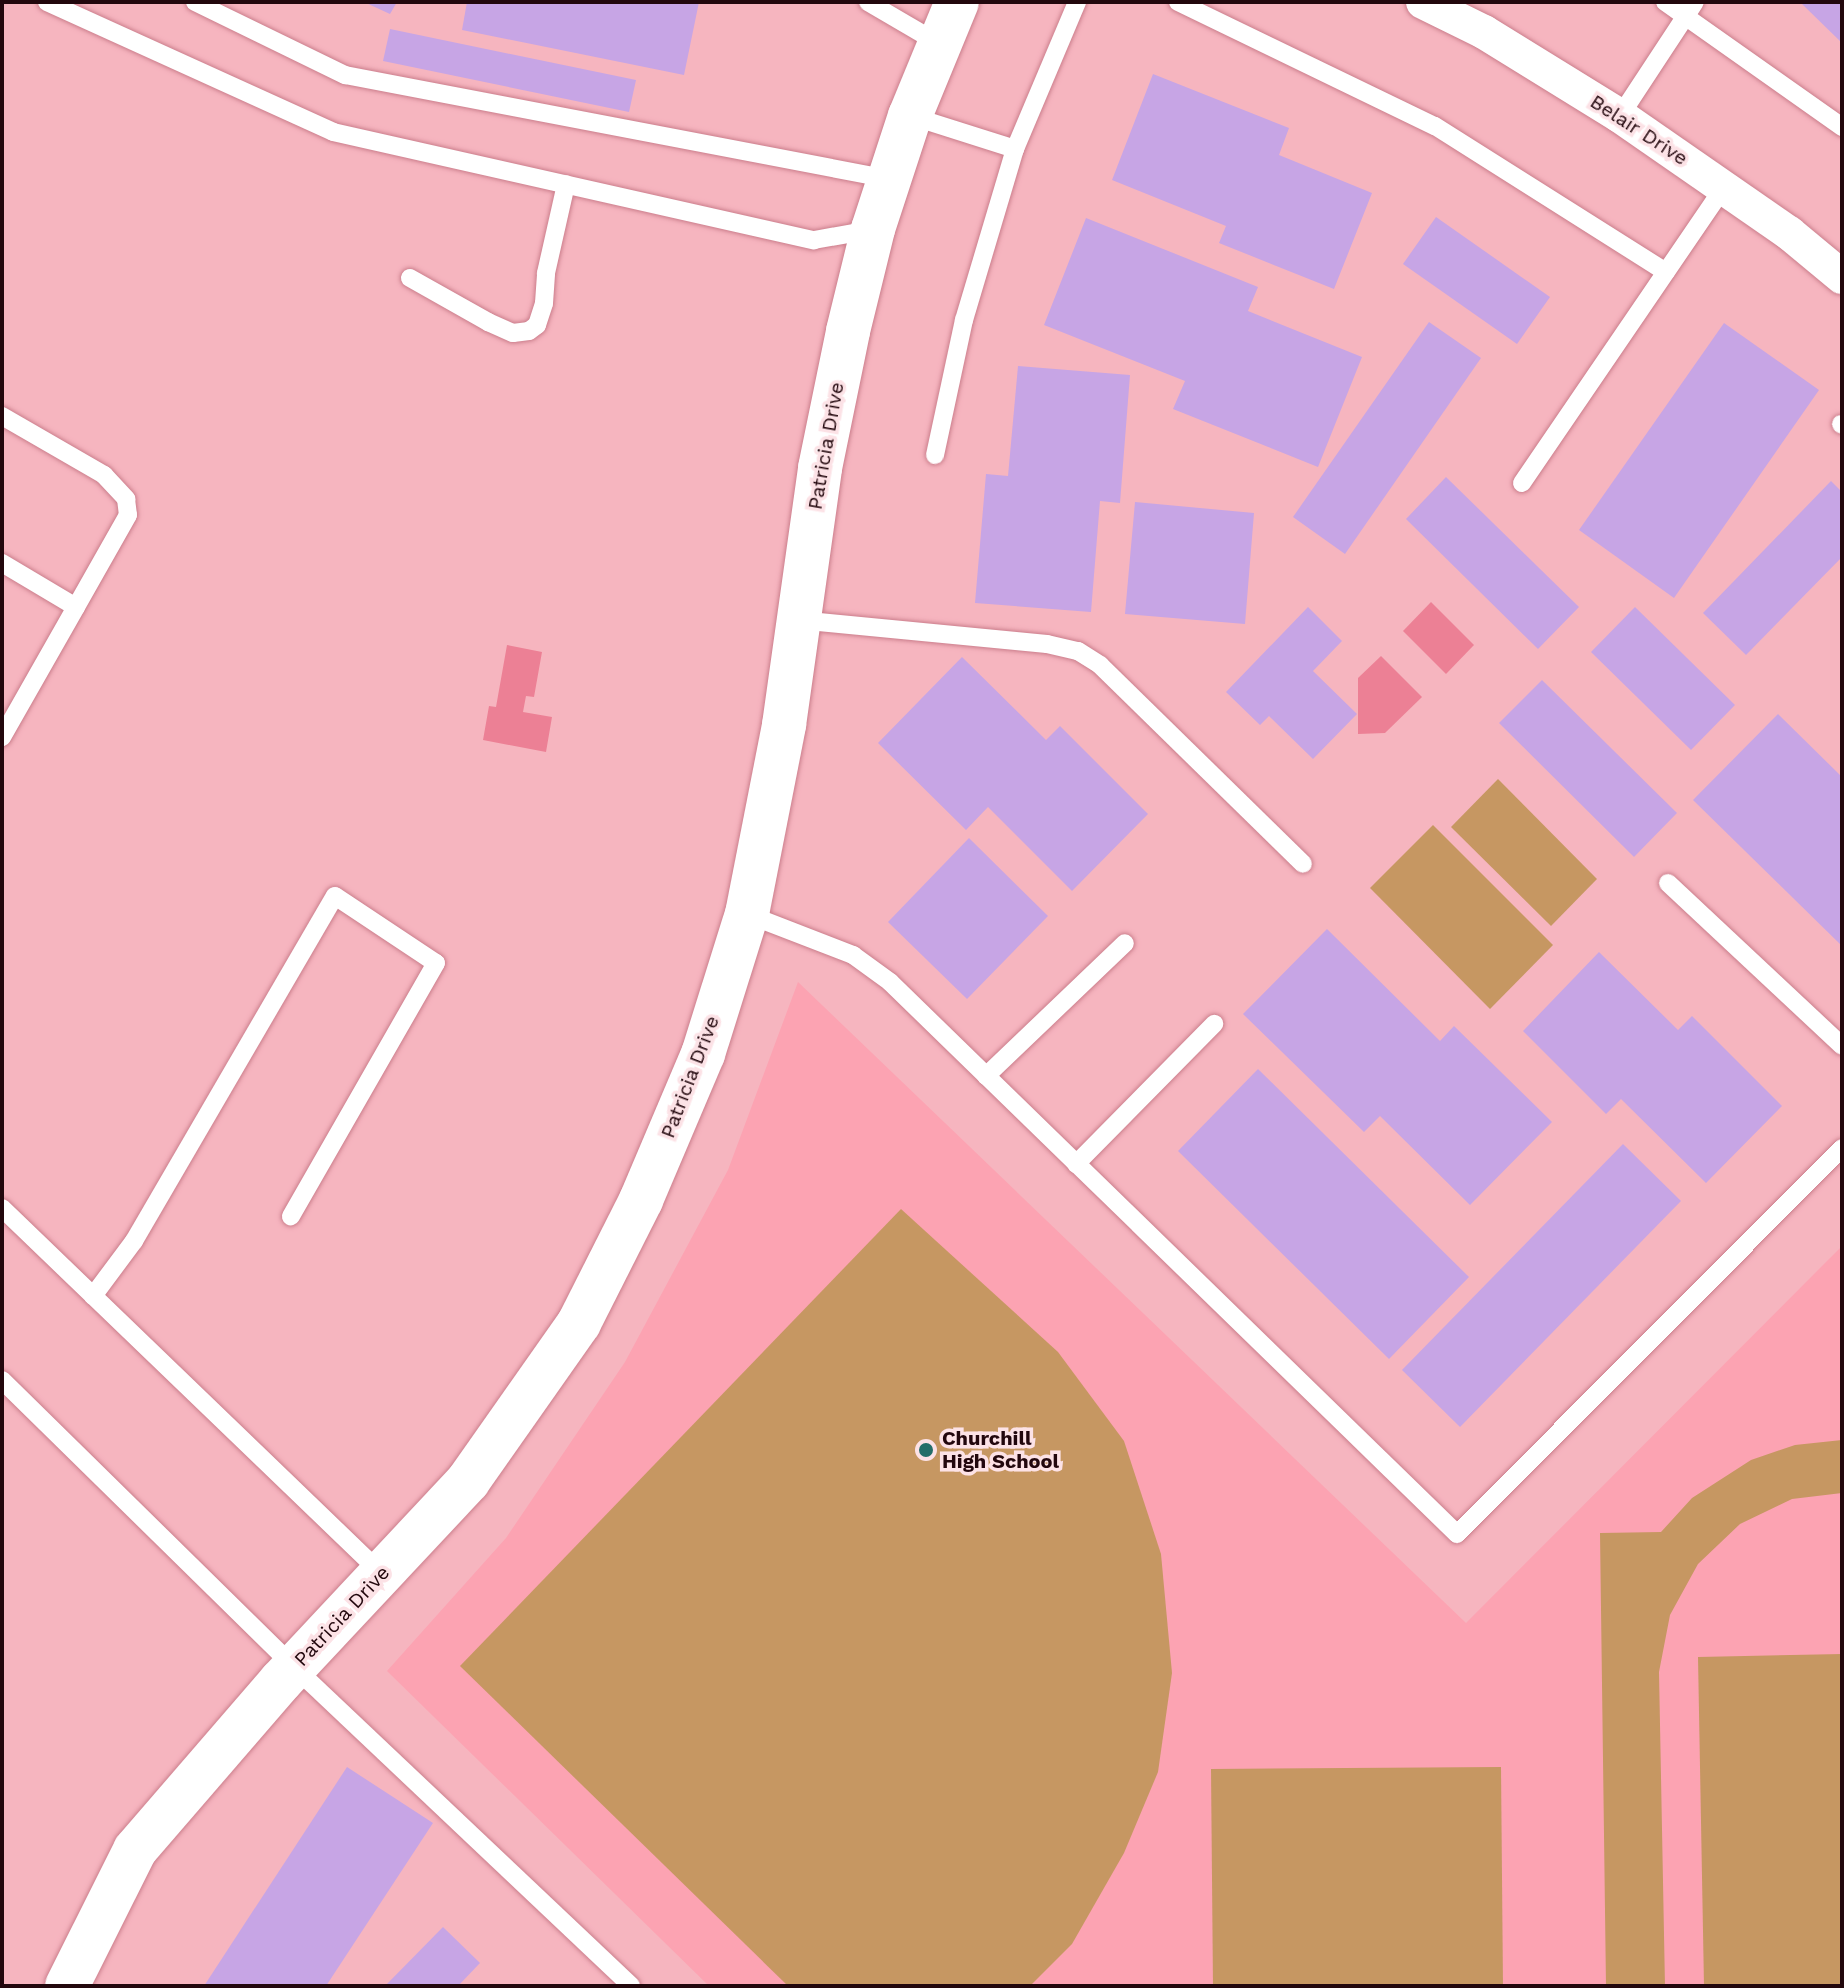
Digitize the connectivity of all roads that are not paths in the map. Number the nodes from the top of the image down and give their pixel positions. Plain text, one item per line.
1 (47, 2) edge
2 (195, 2) edge
3 (868, 2) edge
4 (957, 2) edge
5 (1077, 2) edge
6 (1178, 2) edge
7 (1423, 2) edge
8 (1665, 2) edge
9 (1690, 8) edge
10 (940, 44) junction
11 (910, 116) junction
12 (1620, 116) junction
13 (1842, 127) edge
14 (1015, 149) junction
15 (889, 179) junction
16 (566, 184) junction
17 (1724, 187) junction
18 (873, 229) junction
19 (1666, 272) junction
20 (1842, 277) edge
21 (410, 278) dead end
22 (2, 416) edge
23 (935, 455) dead end
24 (1522, 483) dead end
25 (2, 563) edge
26 (76, 607) junction
27 (798, 620) junction
28 (2, 737) edge
29 (1303, 864) dead end
30 (1668, 883) dead end
31 (747, 914) junction
32 (1125, 943) dead end
33 (1214, 1024) dead end
34 (1842, 1046) edge
35 (986, 1076) junction
36 (1842, 1148) edge
37 (1076, 1164) junction
38 (2, 1208) edge
39 (291, 1216) dead end
40 (93, 1296) junction
41 (2, 1380) edge
42 (381, 1573) junction
43 (294, 1667) junction
44 (67, 1986) edge
45 (631, 1986) edge

1 - 16 lane
2 - 15 lane
3 - 10 lane
4 - 10 street, Patricia Drive
5 - 14 lane
6 - 19 lane
7 - 12 street, Belair Drive
8 - 9 lane
9 - 12 lane
9 - 13 lane
10 - 11 street, Patricia Drive
11 - 14 lane
11 - 15 street, Patricia Drive
12 - 17 street, Belair Drive
14 - 23 lane
15 - 18 street, Patricia Drive
16 - 18 lane
16 - 21 lane
17 - 19 lane
17 - 20 street, Belair Drive
18 - 27 street, Patricia Drive
19 - 24 lane
22 - 26 lane
25 - 26 lane
26 - 28 lane
27 - 29 lane
27 - 31 street, Patricia Drive
30 - 34 lane
31 - 35 lane
31 - 42 street, Patricia Drive
32 - 35 lane
33 - 37 lane
35 - 37 lane
36 - 37 lane
38 - 40 lane
39 - 40 lane
40 - 42 lane
41 - 43 lane
42 - 43 street, Patricia Drive
43 - 44 street, Patricia Drive
43 - 45 lane

